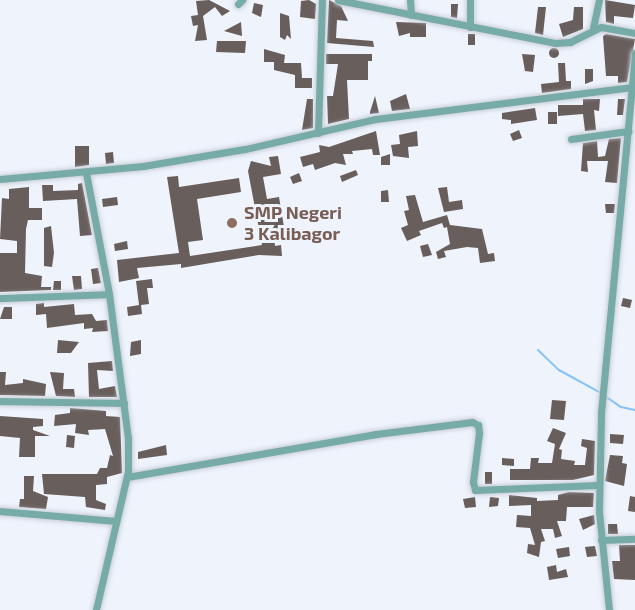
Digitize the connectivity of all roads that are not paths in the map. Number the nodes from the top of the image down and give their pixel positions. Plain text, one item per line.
1 (322, 0) edge
2 (338, 0) edge
3 (410, 0) edge
4 (470, 0) edge
5 (599, 0) edge
6 (411, 15) junction
7 (470, 27) junction
8 (594, 28) junction
9 (635, 33) edge
10 (635, 53) edge
11 (633, 87) junction
12 (628, 131) junction
13 (318, 133) junction
14 (571, 139) dead end
15 (86, 173) junction
16 (0, 179) edge
17 (109, 294) junction
18 (0, 298) edge
19 (0, 401) edge
20 (124, 403) junction
21 (127, 477) junction
22 (598, 485) junction
23 (0, 512) edge
24 (116, 521) junction
25 (635, 539) edge
26 (601, 540) junction
27 (96, 610) edge
28 (609, 610) edge

1 - 13 street
2 - 6 street
3 - 6 street
4 - 7 street
5 - 8 street
6 - 7 street
7 - 8 street
8 - 9 street
10 - 11 street
11 - 12 street
11 - 13 street
12 - 14 street
12 - 22 street
13 - 15 street
15 - 16 street
15 - 17 street
17 - 18 street
17 - 20 street
19 - 20 street
20 - 21 street
21 - 22 street
21 - 24 street
22 - 26 street
23 - 24 street
24 - 27 street
25 - 26 street
26 - 28 street

